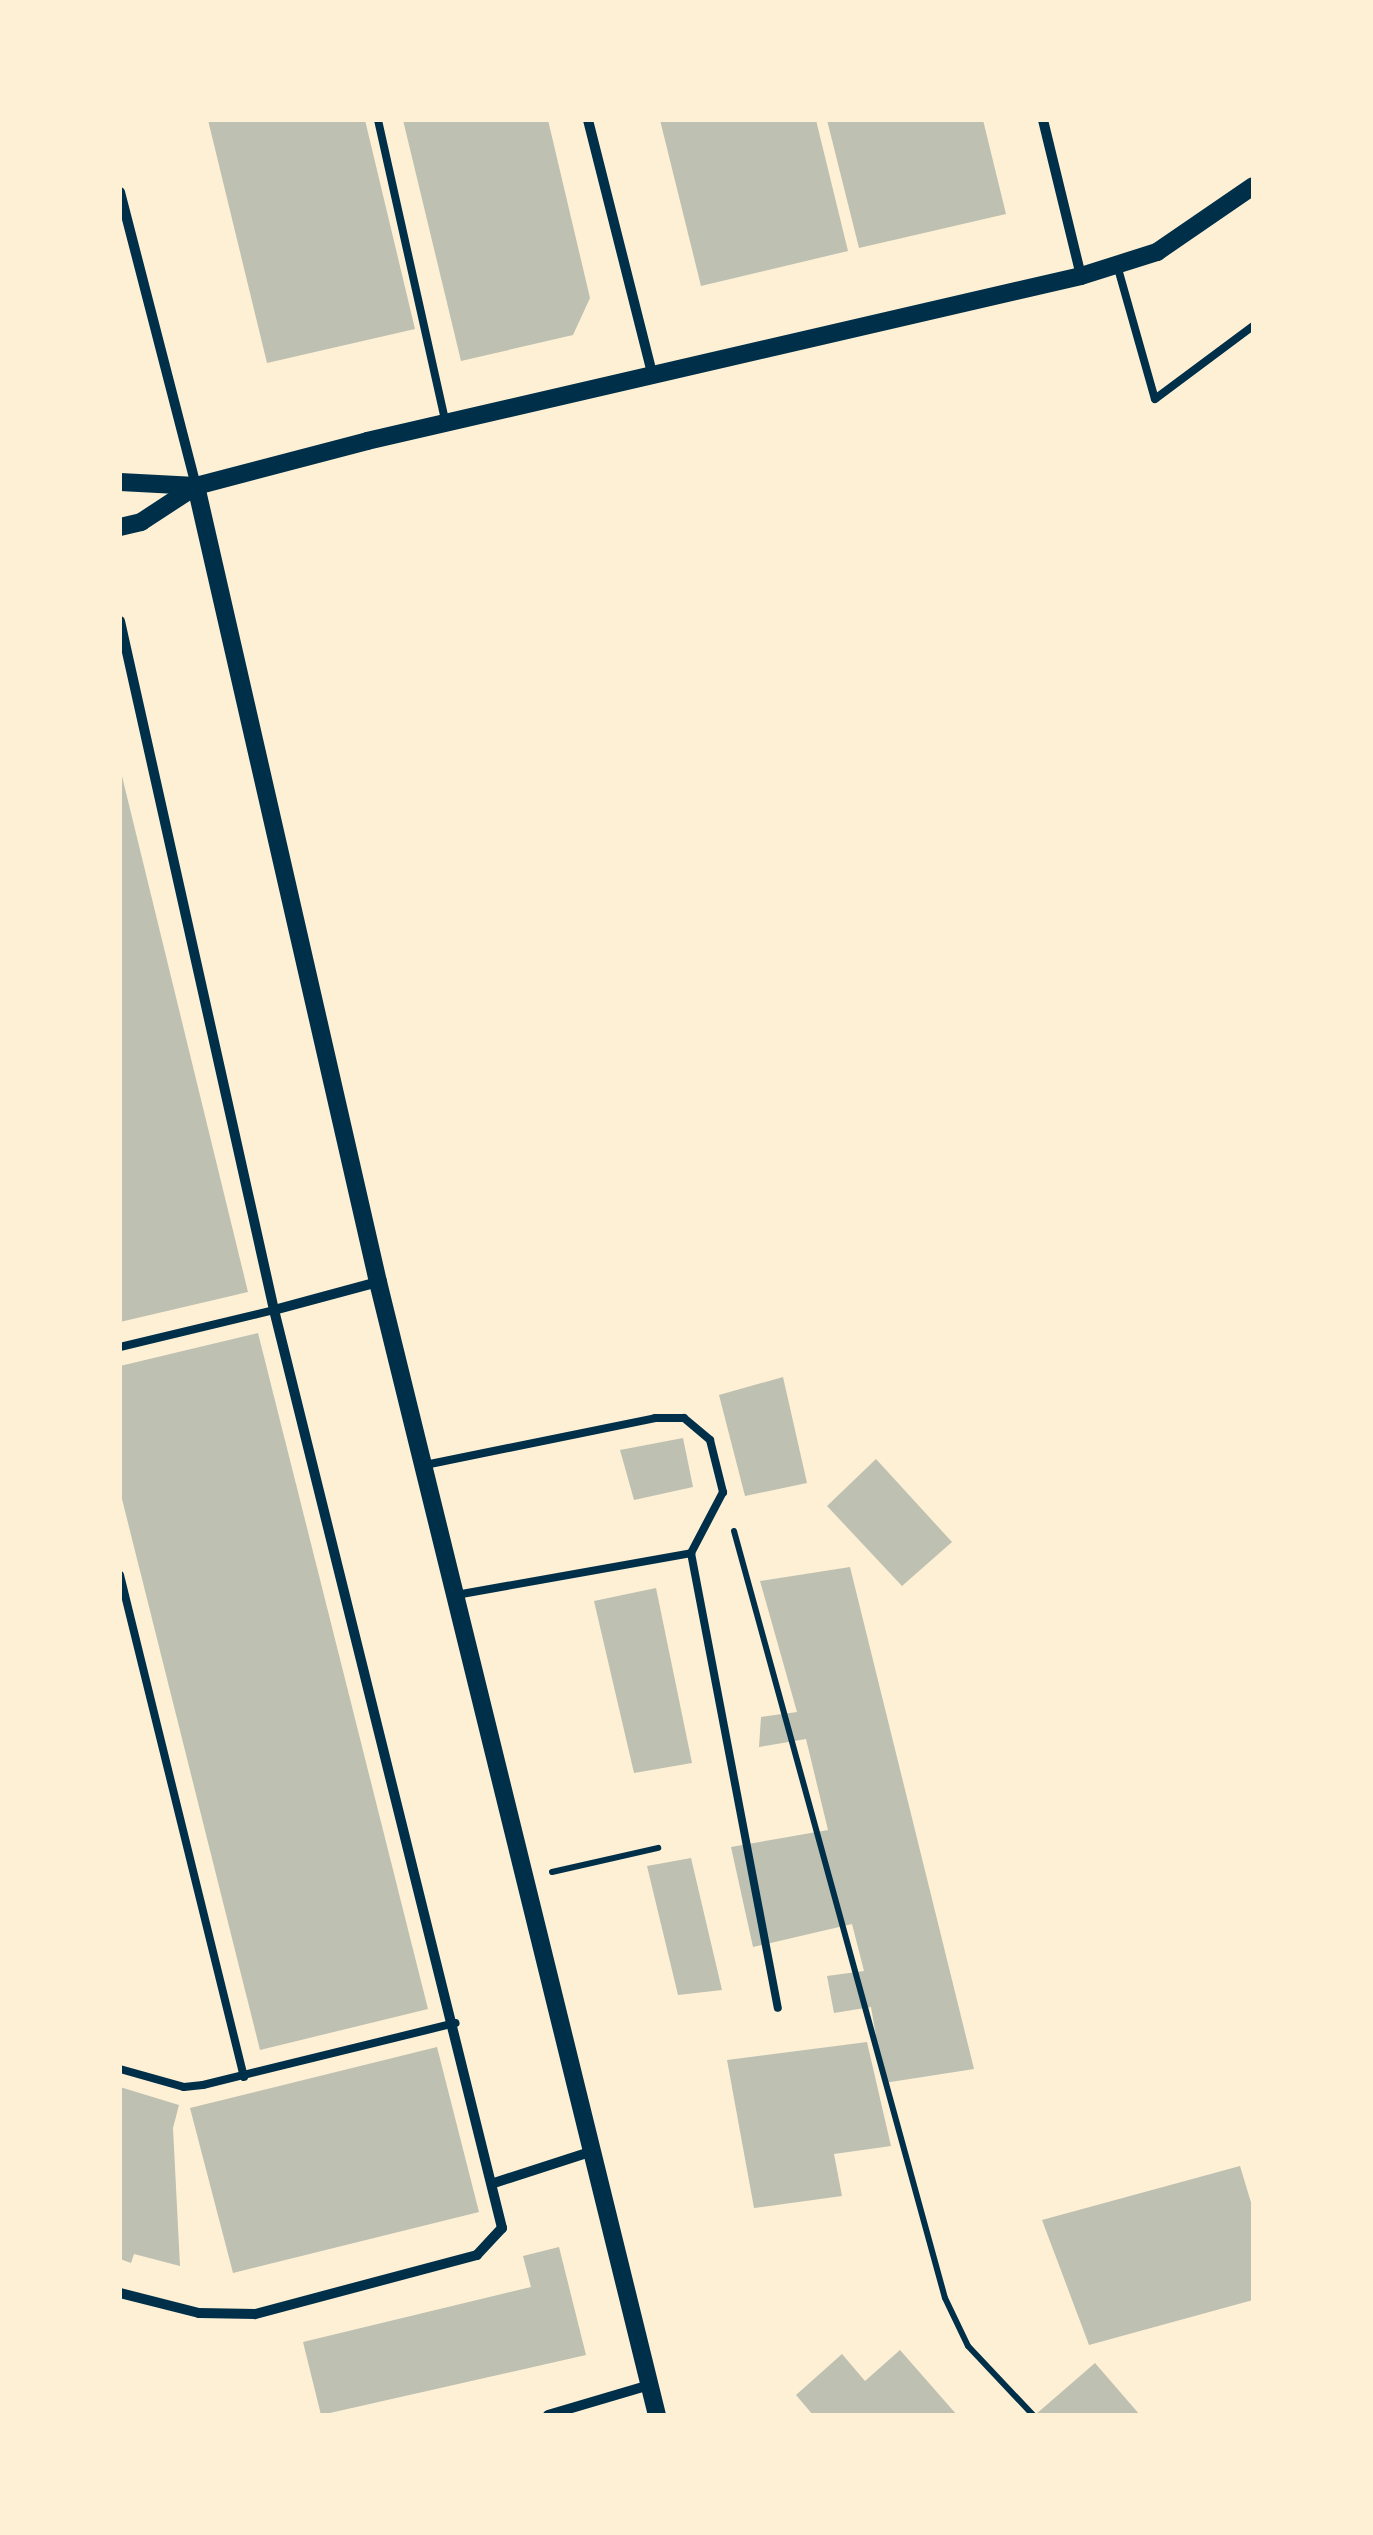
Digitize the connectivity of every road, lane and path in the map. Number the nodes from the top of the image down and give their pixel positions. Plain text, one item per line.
1 (378, 120) edge
2 (588, 120) edge
3 (1043, 120) edge
4 (1253, 186) edge
5 (120, 192) edge
6 (1117, 265) junction
7 (1081, 276) junction
8 (1253, 326) edge
9 (654, 377) junction
10 (446, 424) junction
11 (120, 482) edge
12 (196, 486) junction
13 (120, 528) edge
14 (120, 621) edge
15 (378, 1282) junction
16 (274, 1310) junction
17 (120, 1347) edge
18 (423, 1465) junction
19 (724, 1492) junction
20 (691, 1553) junction
21 (120, 1575) edge
22 (456, 1594) junction
23 (658, 1848) dead end
24 (526, 1878) junction
25 (778, 2008) dead end
26 (455, 2023) junction
27 (120, 2069) edge
28 (244, 2077) junction
29 (594, 2151) junction
30 (494, 2183) junction
31 (120, 2293) edge
32 (649, 2385) junction
33 (548, 2415) edge
34 (657, 2415) edge
35 (1033, 2415) edge

1 - 10 lane
2 - 9 street
3 - 7 street
4 - 6 street
5 - 12 street
6 - 7 street
6 - 8 lane
7 - 9 street
9 - 10 street
10 - 12 street
11 - 12 street
12 - 13 street
12 - 15 street
14 - 16 street
15 - 16 street
15 - 18 street
16 - 17 lane
16 - 26 street
18 - 19 lane
18 - 22 street
19 - 20 lane
19 - 35 path
20 - 22 lane
20 - 25 lane
21 - 28 lane
22 - 24 street
23 - 24 path
24 - 29 street
26 - 28 lane
26 - 30 street
27 - 28 lane
29 - 30 street
29 - 32 street
30 - 31 street
32 - 33 street
32 - 34 street

